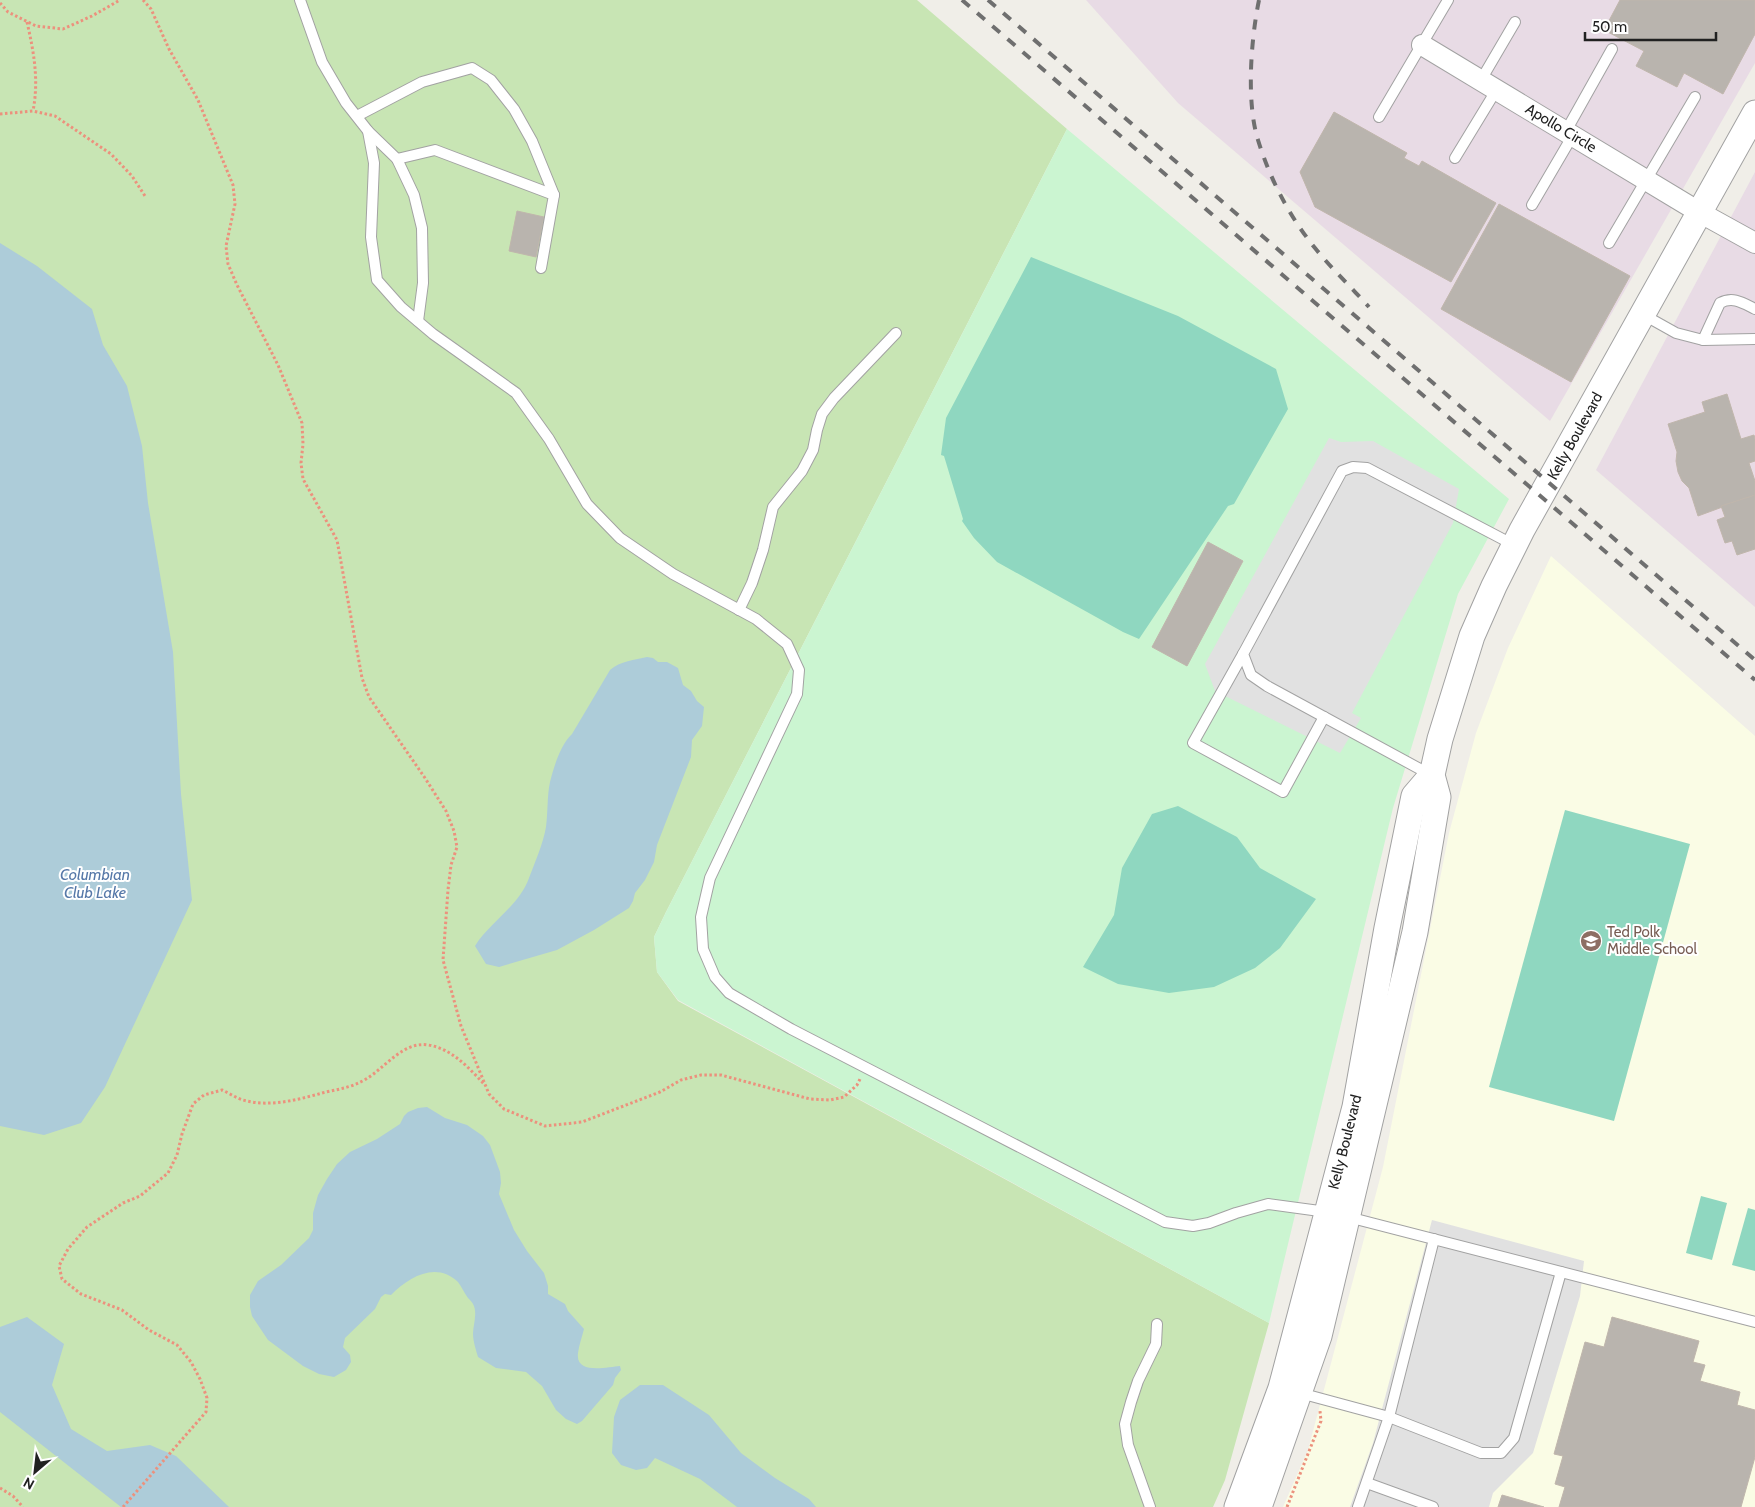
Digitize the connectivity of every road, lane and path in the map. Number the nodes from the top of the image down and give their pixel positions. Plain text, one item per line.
1 (120, 0) edge
2 (143, 0) edge
3 (300, 0) edge
4 (1448, 0) edge
5 (0, 3) edge
6 (27, 22) junction
7 (1515, 22) dead end
8 (1422, 44) junction
9 (1612, 49) dead end
10 (1489, 84) junction
11 (1694, 97) dead end
12 (33, 111) junction
13 (1755, 113) edge
14 (0, 114) edge
15 (357, 116) junction
16 (1379, 116) dead end
17 (368, 131) junction
18 (1569, 133) junction
19 (1455, 158) dead end
20 (398, 159) junction
21 (1646, 179) junction
22 (554, 194) junction
23 (145, 196) dead end
24 (1532, 205) dead end
25 (1699, 212) junction
26 (1609, 243) dead end
27 (1755, 243) edge
28 (541, 268) dead end
29 (1755, 309) edge
30 (1642, 314) junction
31 (418, 321) junction
32 (896, 333) dead end
33 (1755, 339) edge
34 (1703, 340) junction
35 (1515, 546) junction
36 (739, 610) junction
37 (1243, 654) junction
38 (1324, 717) junction
39 (1432, 775) junction
40 (866, 1067) junction
41 (486, 1086) junction
42 (1338, 1214) junction
43 (1434, 1239) junction
44 (1561, 1272) junction
45 (1755, 1322) edge
46 (1157, 1324) dead end
47 (1300, 1392) junction
48 (1390, 1417) junction
49 (1367, 1483) junction
50 (0, 1488) edge
51 (23, 1507) edge
52 (123, 1507) edge
53 (1150, 1507) edge
54 (1237, 1507) edge
55 (1259, 1507) edge
56 (1358, 1507) edge
57 (1433, 1507) edge

1 - 6 path
2 - 41 path
3 - 15 lane
4 - 8 lane
5 - 6 path
6 - 12 path
7 - 10 lane
8 - 10 street, Apollo Circle
8 - 16 lane
9 - 18 lane
10 - 18 street, Apollo Circle
10 - 19 lane
11 - 21 lane
12 - 14 path
12 - 23 path
13 - 25 street, Kelly Boulevard
15 - 17 lane
15 - 22 lane
17 - 20 lane
17 - 31 lane
18 - 21 street, Apollo Circle
18 - 24 lane
20 - 22 lane
20 - 31 lane
21 - 25 street, Apollo Circle
21 - 26 lane
22 - 28 lane
25 - 27 street, Apollo Circle
25 - 30 street, Kelly Boulevard
29 - 34 lane
30 - 34 lane
30 - 35 street, Kelly Boulevard
31 - 36 lane
32 - 36 lane
33 - 34 lane
35 - 37 lane
35 - 39 street, Kelly Boulevard
36 - 40 lane
37 - 38 lane
37 - 38 lane
38 - 39 lane
39 - 42 street, Kelly Boulevard
40 - 41 path
40 - 42 lane
41 - 52 path
42 - 43 lane
42 - 47 street, Kelly Boulevard
42 - 54 street, Kelly Boulevard
43 - 44 lane
43 - 48 lane
44 - 45 lane
44 - 48 lane
46 - 53 lane
47 - 48 lane
47 - 55 street, Kelly Boulevard
48 - 49 lane
49 - 56 lane
49 - 57 lane
50 - 51 path

